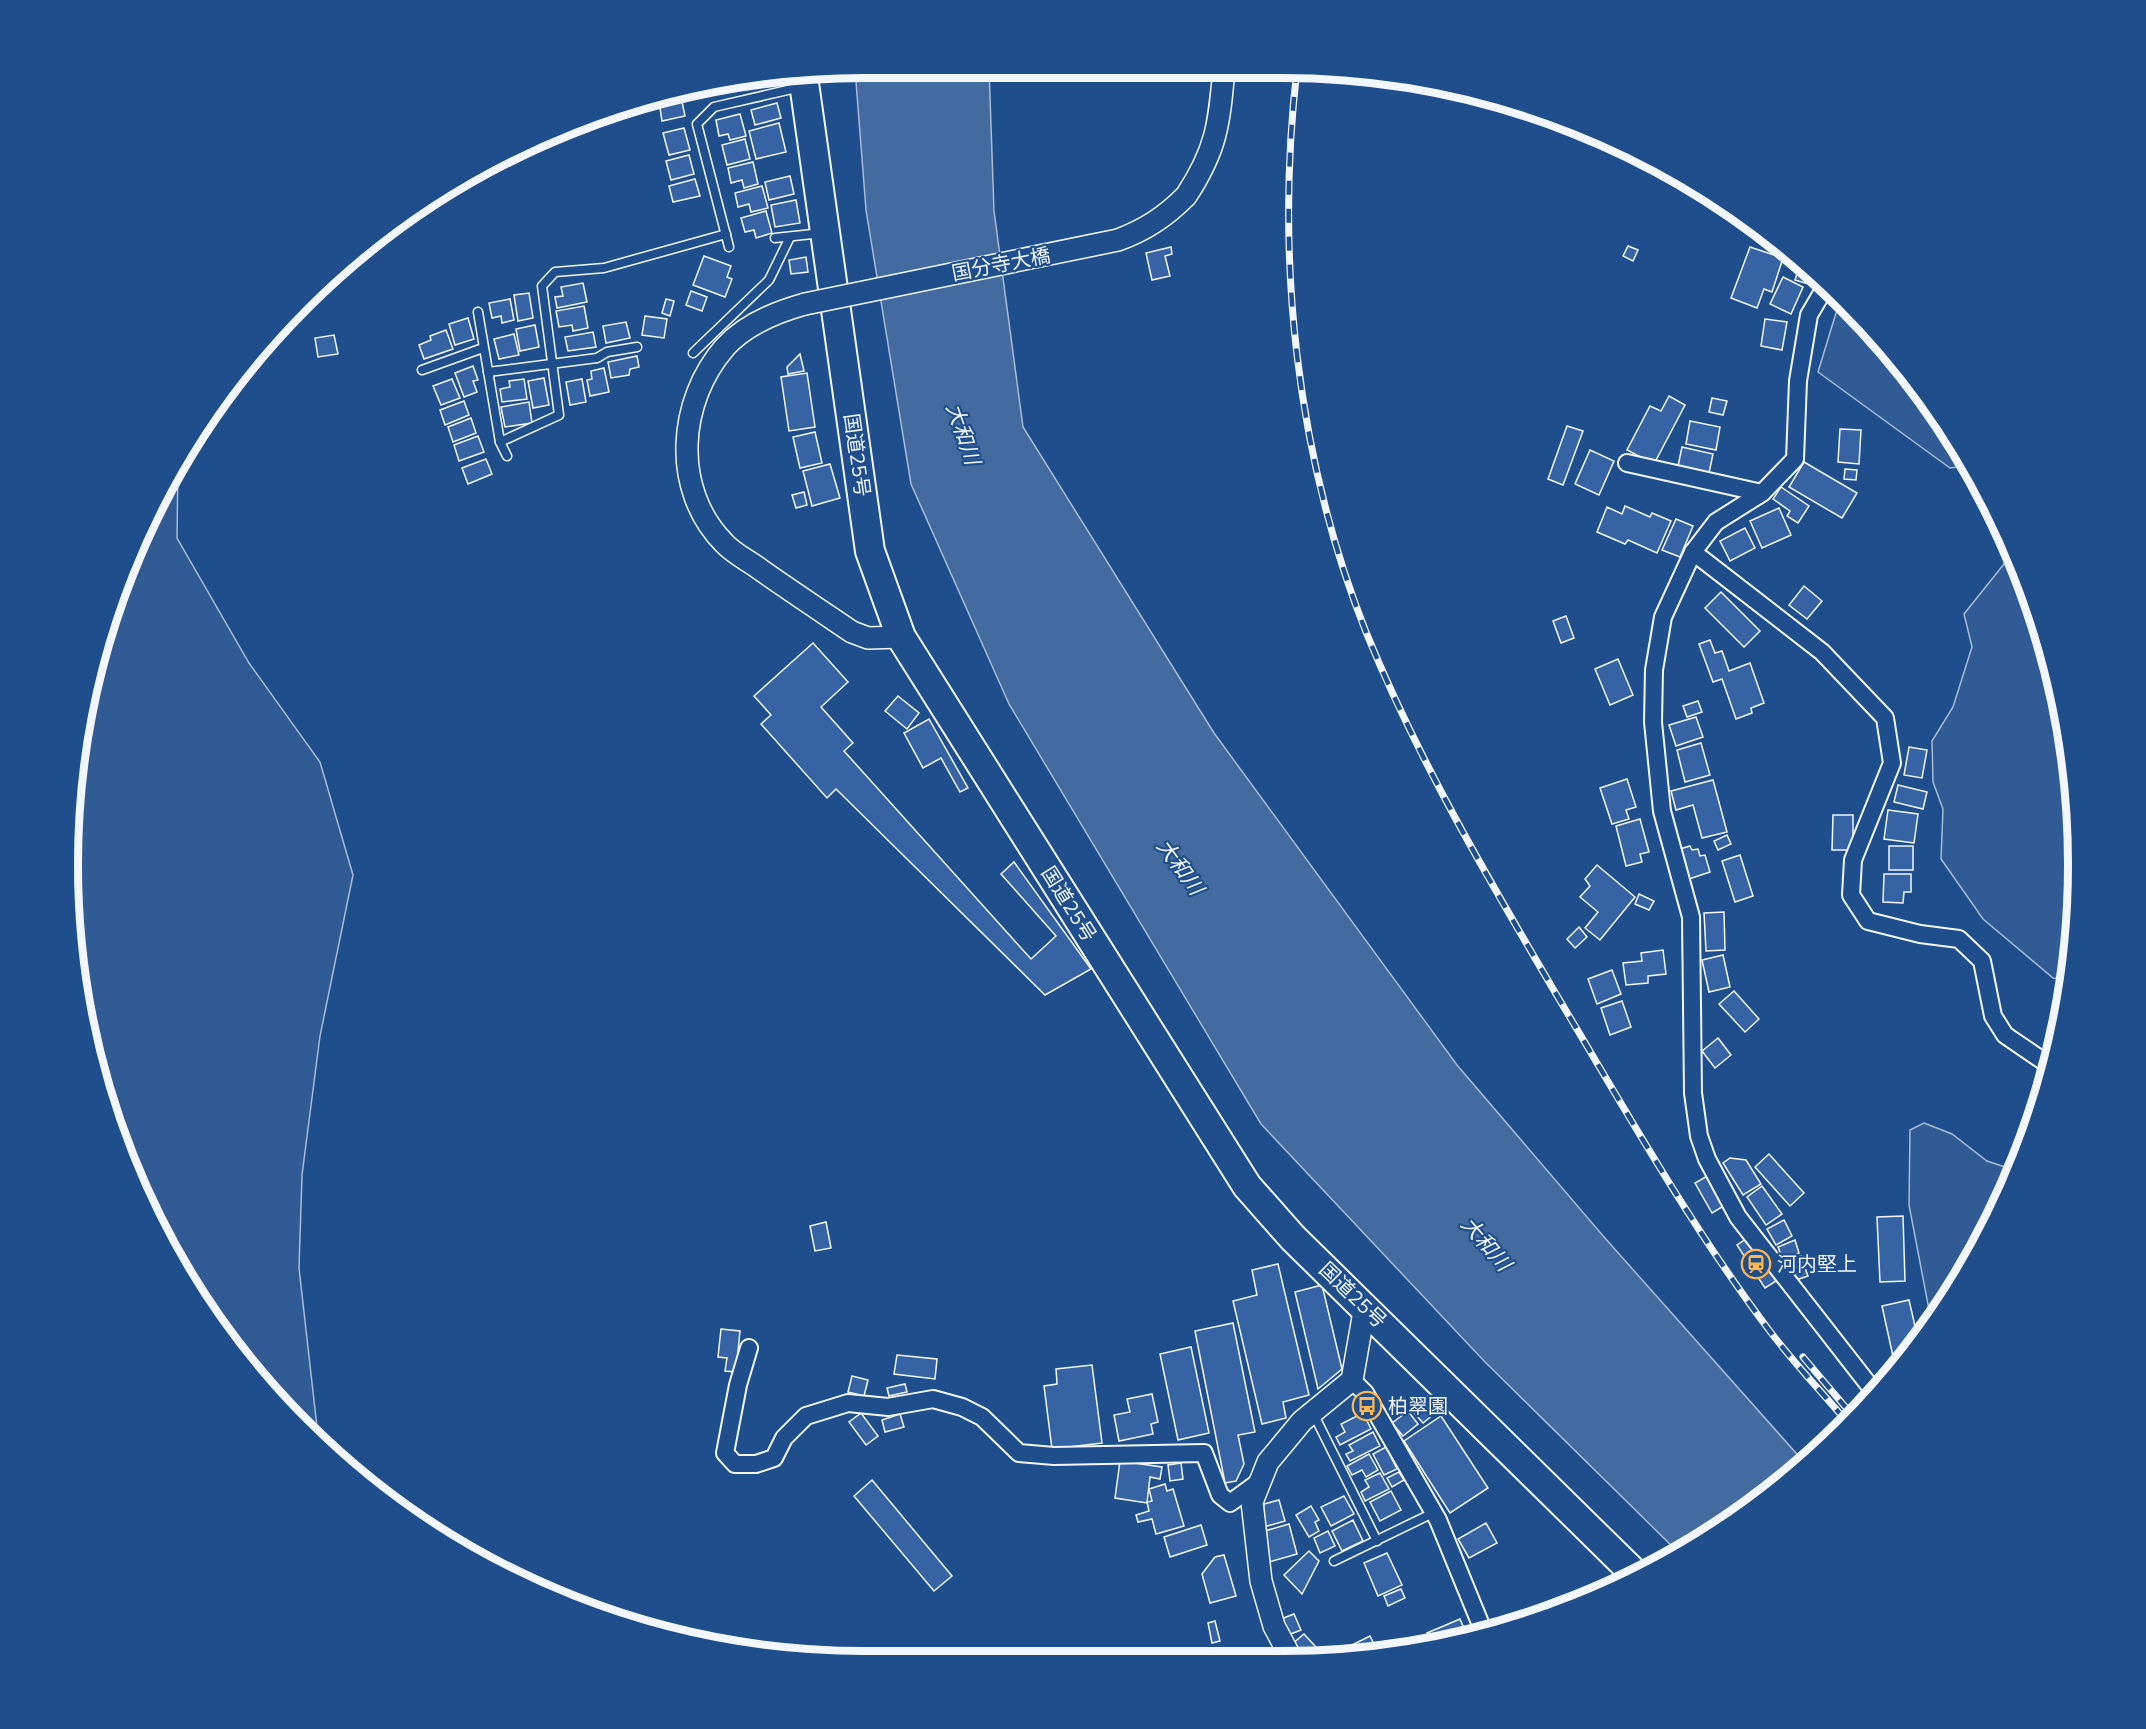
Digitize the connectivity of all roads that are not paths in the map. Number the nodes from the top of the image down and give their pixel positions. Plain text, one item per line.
1 (1223, 78) edge
2 (804, 81) edge
3 (825, 233) junction
4 (726, 234) junction
5 (790, 237) junction
6 (775, 238) dead end
7 (729, 247) dead end
8 (1822, 293) edge
9 (478, 312) dead end
10 (483, 348) junction
11 (637, 348) dead end
12 (693, 353) dead end
13 (552, 363) junction
14 (422, 370) dead end
15 (488, 372) junction
16 (500, 442) junction
17 (507, 456) dead end
18 (1627, 463) dead end
19 (1762, 493) junction
20 (1693, 552) junction
21 (902, 637) junction
22 (2043, 1061) edge
23 (1365, 1306) junction
24 (749, 1348) dead end
25 (1352, 1380) junction
26 (1870, 1386) edge
27 (1313, 1412) junction
28 (1260, 1481) junction
29 (1433, 1512) junction
30 (1377, 1541) junction
31 (1334, 1561) dead end
32 (1630, 1569) edge
33 (1481, 1625) edge
34 (1287, 1651) edge

1 - 21 street, 国分寺大橋, bridge
2 - 3 highway, 国道25号
2 - 4 lane
3 - 5 lane
3 - 21 highway, 国道25号
4 - 7 lane
4 - 13 lane
5 - 6 lane
5 - 12 lane
8 - 19 street
9 - 10 lane
10 - 14 lane
10 - 15 lane
11 - 13 lane
13 - 15 lane
13 - 16 lane
15 - 16 lane
16 - 17 lane
18 - 19 street
19 - 20 street
20 - 22 street
20 - 26 street
21 - 23 highway, 国道25号
23 - 25 street
23 - 32 highway, 国道25号
24 - 28 street
25 - 27 street
25 - 29 street
27 - 28 street
27 - 30 lane
28 - 34 street
29 - 30 lane
29 - 33 street
30 - 31 lane

